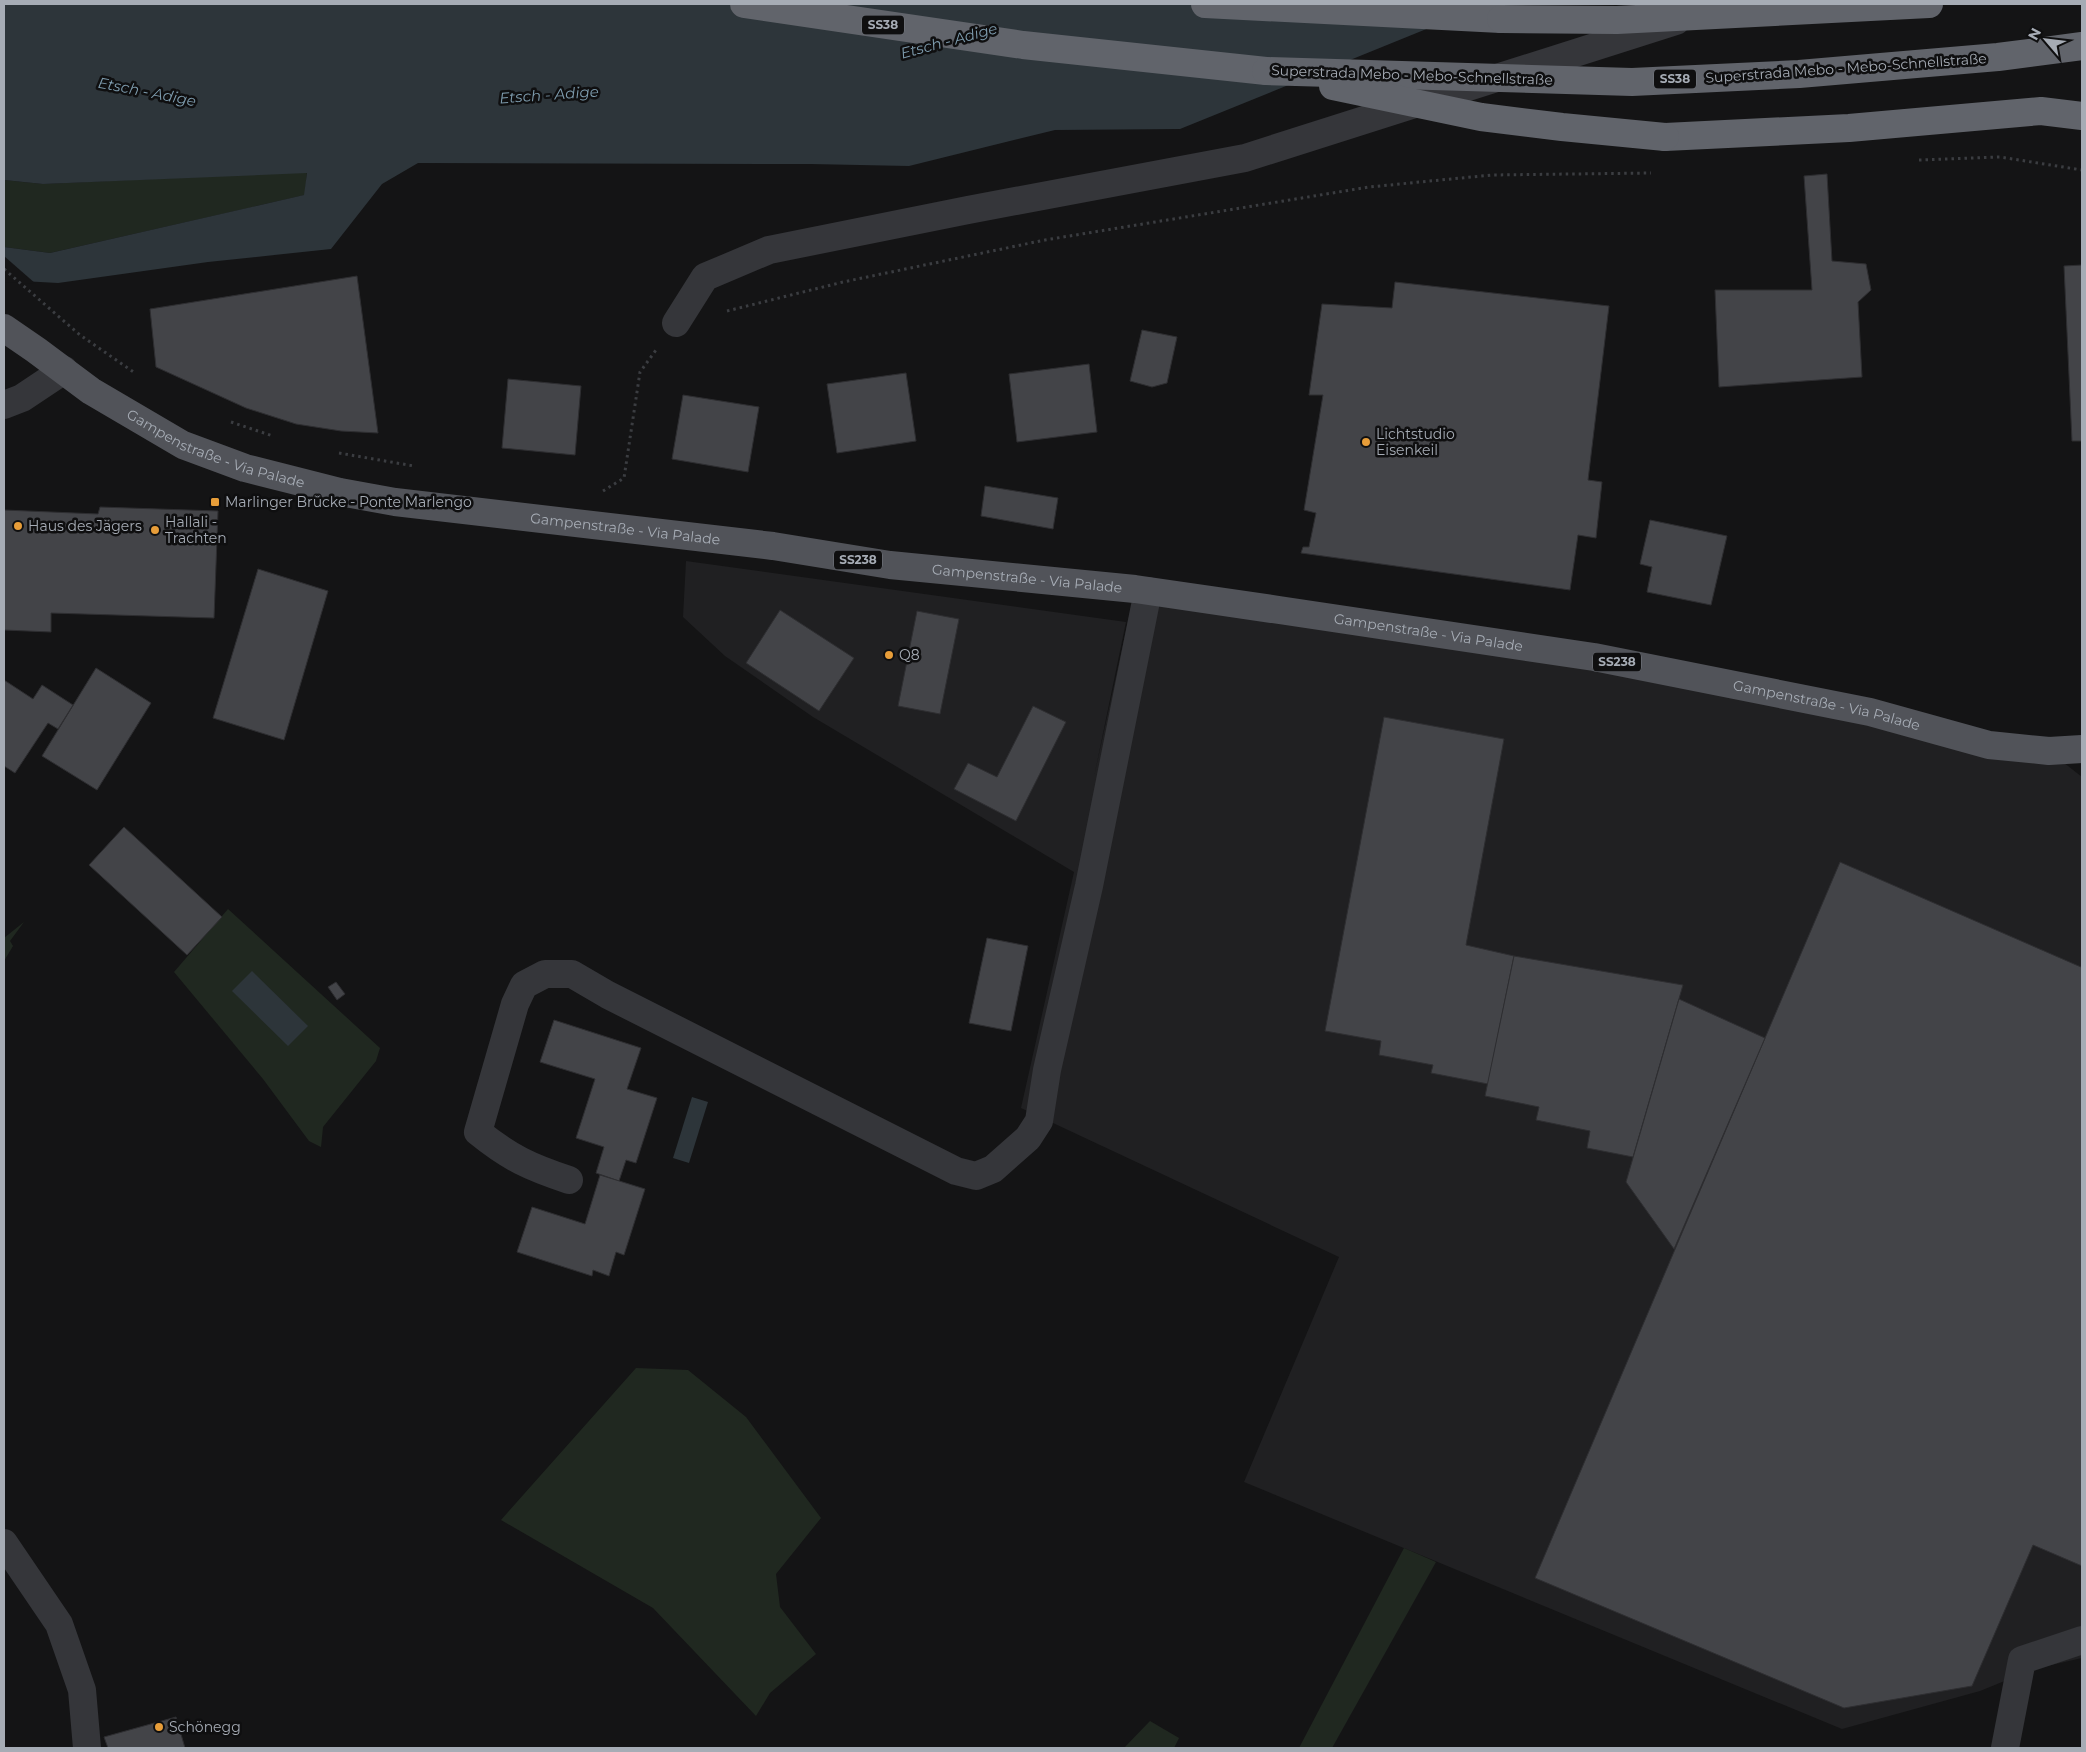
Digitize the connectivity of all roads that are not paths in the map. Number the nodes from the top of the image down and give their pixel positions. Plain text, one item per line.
1 (744, 4) edge
2 (1205, 4) edge
3 (1731, 4) edge
4 (1929, 4) edge
5 (2082, 46) edge
6 (1266, 71) junction
7 (2082, 116) edge
8 (676, 323) road end
9 (4, 328) edge
10 (64, 370) junction
11 (4, 405) edge
12 (1148, 591) junction
13 (2082, 749) edge
14 (569, 1180) dead end
15 (4, 1543) edge
16 (2082, 1640) edge
17 (87, 1748) edge
18 (2005, 1748) edge

1 - 6 highway, Superstrada Mebo - Mebo-Schnellstraße / SS38
2 - 4 highway, bridge
3 - 8 street
5 - 6 highway, Superstrada Mebo - Mebo-Schnellstraße / SS38, bridge
6 - 7 highway, bridge
9 - 10 main road, Gampenstraße - Via Palade / SS238
10 - 11 street
10 - 12 main road, Gampenstraße - Via Palade / SS238
12 - 13 main road, Gampenstraße - Via Palade / SS238
12 - 14 street
15 - 17 street
16 - 18 street

